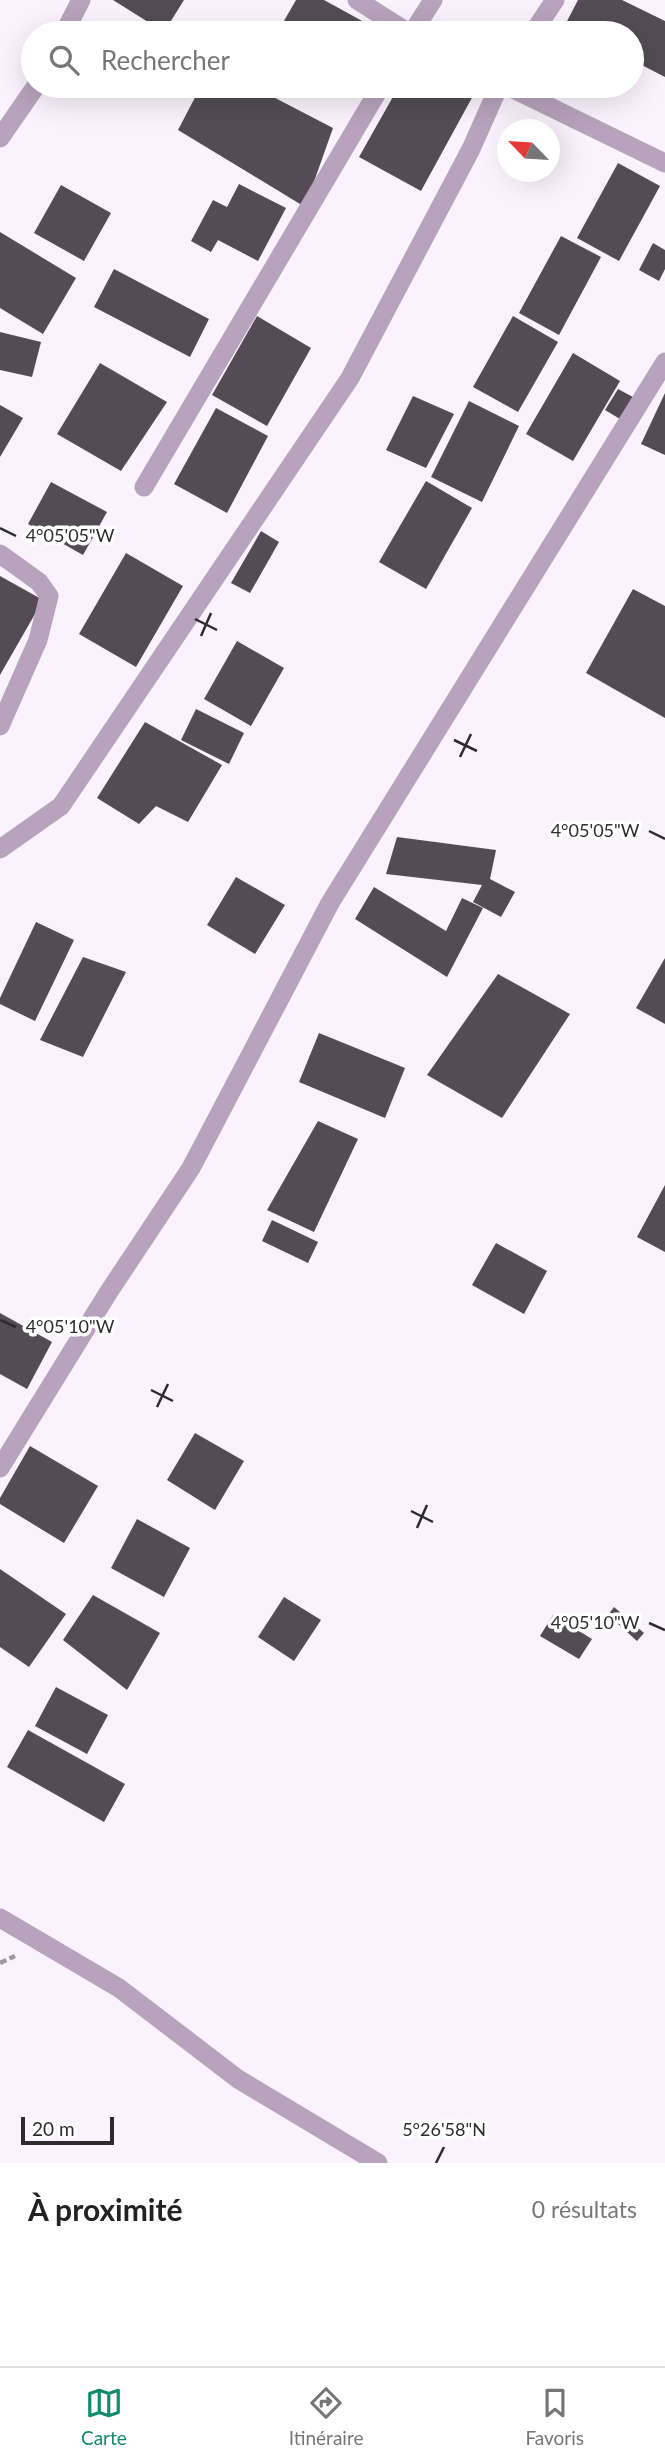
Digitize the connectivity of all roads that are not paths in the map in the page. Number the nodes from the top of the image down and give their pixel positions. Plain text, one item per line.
1 (81, 0) edge
2 (357, 0) edge
3 (433, 0) edge
4 (555, 0) edge
5 (70, 21) edge
6 (391, 21) edge
7 (419, 21) edge
8 (541, 21) edge
9 (28, 98) edge
10 (374, 98) edge
11 (494, 98) edge
12 (532, 98) edge
13 (0, 138) edge
14 (665, 163) edge
15 (665, 362) edge
16 (144, 487) dead end
17 (0, 554) edge
18 (0, 726) edge
19 (0, 849) edge
20 (0, 1468) edge
21 (0, 1919) edge
22 (377, 2163) edge

1 - 5 street
2 - 6 street
3 - 7 street
4 - 8 street
9 - 13 street
10 - 16 street
11 - 19 street
12 - 14 street
15 - 20 street
17 - 18 street
21 - 22 street

